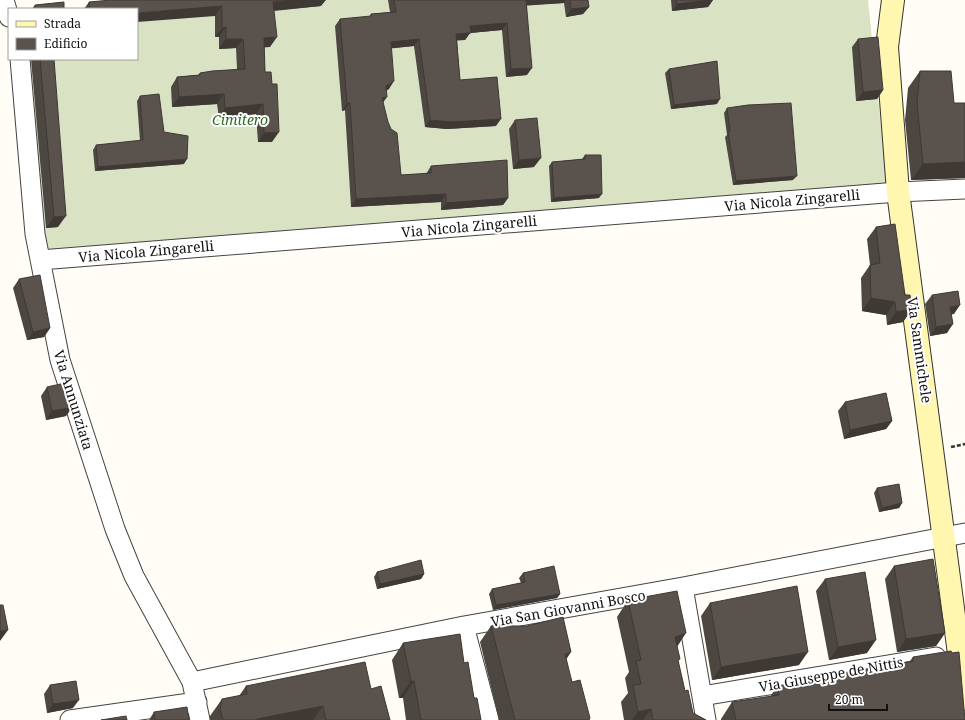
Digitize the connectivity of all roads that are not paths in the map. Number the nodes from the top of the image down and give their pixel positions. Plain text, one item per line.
1 (4, 0) edge
2 (893, 0) edge
3 (8, 14) edge
4 (20, 60) edge
5 (965, 189) edge
6 (898, 192) junction
7 (40, 260) junction
8 (955, 535) edge
9 (683, 588) junction
10 (959, 596) edge
11 (464, 626) junction
12 (960, 653) junction
13 (192, 682) junction
14 (702, 696) junction
15 (965, 699) edge
16 (196, 702) junction
17 (70, 720) edge
18 (200, 720) edge
19 (489, 720) edge
20 (706, 720) edge

1 - 3 street
2 - 6 street, Via Sammichele
4 - 7 street, Via Annunziata
5 - 6 street, Via Nicola Zingarelli
6 - 7 street, Via Nicola Zingarelli
6 - 8 street, Via Sammichele
7 - 13 street, Via Annunziata
8 - 9 street, Via San Giovanni Bosco
8 - 10 street, Via Sammichele
9 - 11 street, Via San Giovanni Bosco
9 - 14 street
10 - 12 street, Via Sammichele
11 - 13 street, Via San Giovanni Bosco
11 - 19 street
12 - 14 street, Via Giuseppe de Nittis
12 - 15 street, Via Sammichele
13 - 16 street, Via Annunziata
14 - 20 street
16 - 17 street
16 - 18 street, Via Annunziata

